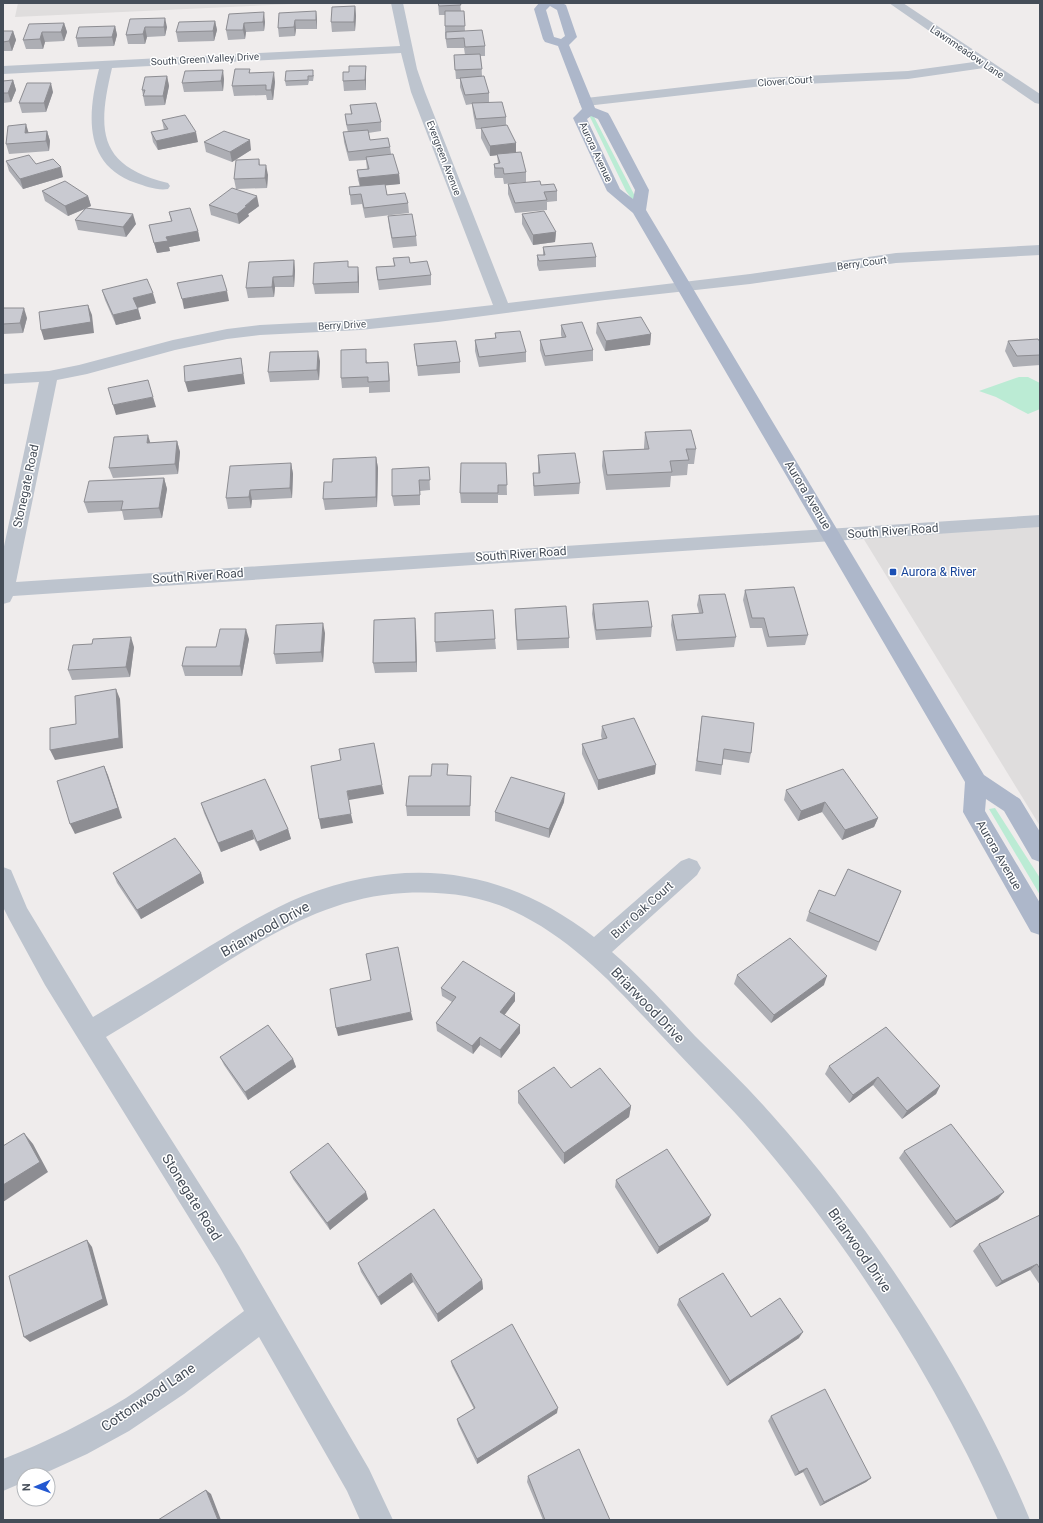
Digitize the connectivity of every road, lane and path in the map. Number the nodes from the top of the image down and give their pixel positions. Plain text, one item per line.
1 (397, 3) edge
2 (546, 3) edge
3 (554, 3) edge
4 (895, 3) edge
5 (562, 44) junction
6 (407, 49) junction
7 (107, 64) junction
8 (986, 64) junction
9 (3, 70) edge
10 (1040, 100) edge
11 (587, 106) junction
12 (163, 186) dead end
13 (639, 210) junction
14 (1040, 250) edge
15 (684, 287) junction
16 (502, 309) junction
17 (49, 376) junction
18 (3, 378) edge
19 (1040, 520) edge
20 (832, 535) junction
21 (4, 592) edge
22 (976, 781) junction
23 (1040, 852) edge
24 (689, 868) dead end
25 (3, 877) edge
26 (1040, 925) edge
27 (595, 952) junction
28 (90, 1034) junction
29 (263, 1315) junction
30 (3, 1475) edge
31 (377, 1520) edge
32 (1014, 1520) edge

1 - 6 street, Evergreen Avenue
2 - 5 main road
3 - 5 main road
4 - 8 street, Lawnmeadow Lane
5 - 11 main road
6 - 7 street, South Green Valley Drive
6 - 16 street, Evergreen Avenue
7 - 9 street, South Green Valley Drive
7 - 12 street
8 - 10 street, Lawnmeadow Lane
8 - 11 street, Clover Court
11 - 13 main road, Aurora Avenue
11 - 13 main road, Aurora Avenue
13 - 15 main road, Aurora Avenue
14 - 15 street, Berry Court
15 - 16 street, Berry Drive
15 - 20 main road, Aurora Avenue
16 - 17 street, Berry Drive
17 - 18 street, Berry Drive
17 - 21 street, Stonegate Road
19 - 20 street, South River Road
20 - 21 street, South River Road
20 - 22 main road, Aurora Avenue
22 - 23 main road, Aurora Avenue
22 - 26 main road, Aurora Avenue
24 - 27 street, Burr Oak Court
25 - 28 street, Stonegate Road
27 - 28 street, Briarwood Drive
27 - 32 street, Briarwood Drive
28 - 29 street, Stonegate Road
29 - 30 street, Cottonwood Lane
29 - 31 street, Stonegate Road

